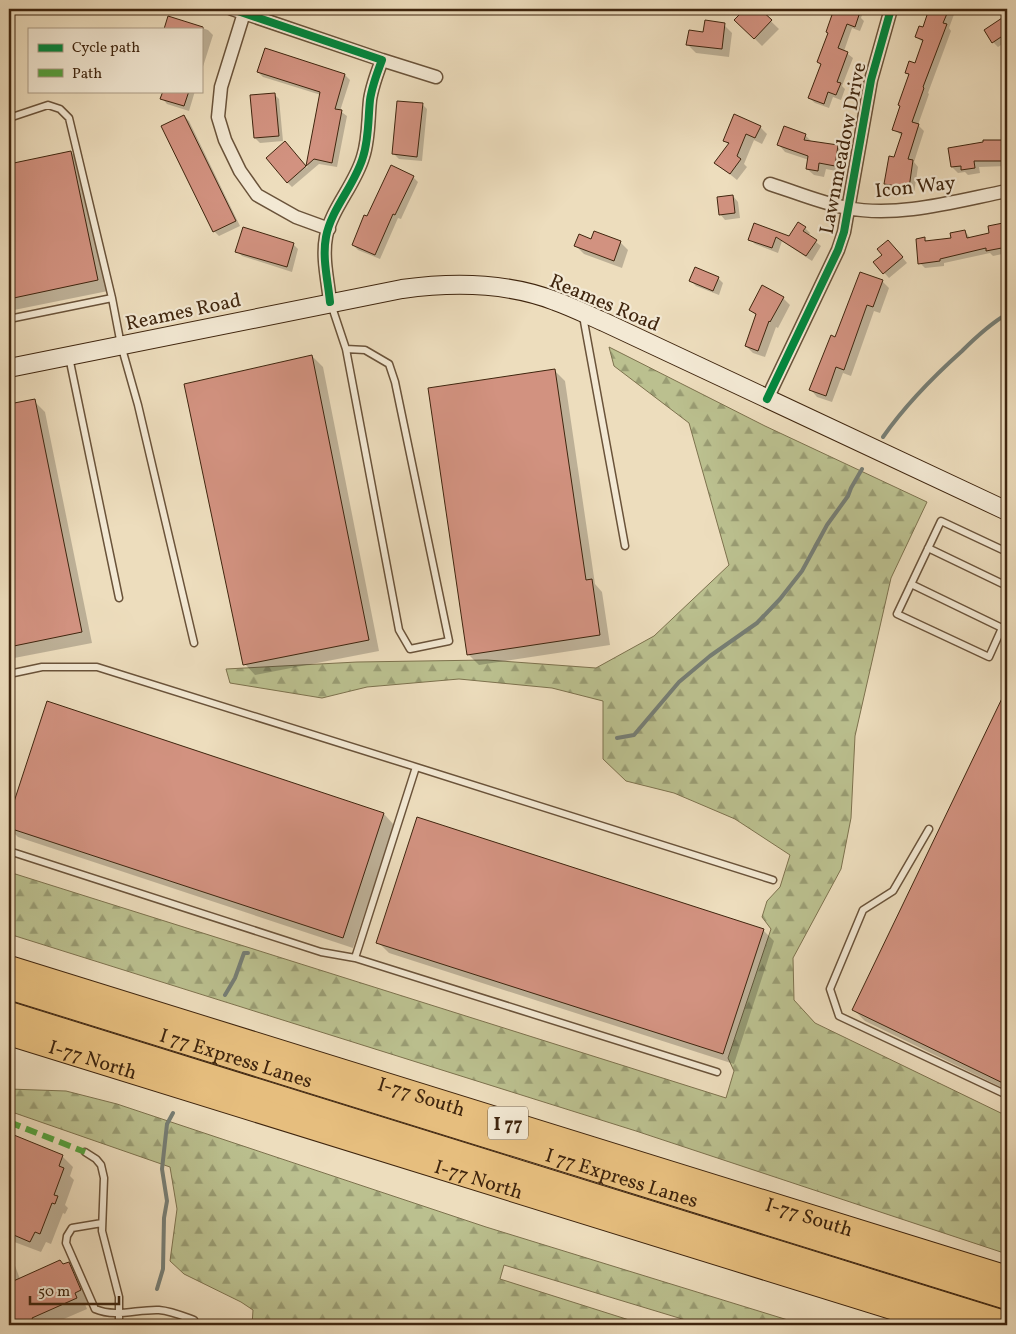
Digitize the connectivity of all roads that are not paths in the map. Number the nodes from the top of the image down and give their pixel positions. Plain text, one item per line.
1 (232, 9) edge
2 (892, 9) edge
3 (244, 13) junction
4 (382, 60) junction
5 (436, 77) dead end
6 (9, 118) edge
7 (770, 184) dead end
8 (1007, 191) edge
9 (847, 208) junction
10 (329, 229) junction
11 (112, 298) junction
12 (330, 302) junction
13 (582, 313) junction
14 (9, 320) edge
15 (121, 345) junction
16 (346, 349) junction
17 (69, 356) junction
18 (9, 368) edge
19 (767, 399) junction
20 (1007, 511) edge
21 (625, 546) dead end
22 (928, 548) junction
23 (1007, 552) edge
24 (911, 584) junction
25 (1007, 586) edge
26 (119, 598) dead end
27 (194, 643) dead end
28 (9, 674) edge
29 (416, 767) junction
30 (929, 829) dead end
31 (9, 851) edge
32 (773, 880) dead end
33 (354, 958) junction
34 (9, 968) edge
35 (9, 987) edge
36 (9, 1014) edge
37 (9, 1033) edge
38 (717, 1072) dead end
39 (1007, 1095) edge
40 (85, 1152) dead end
41 (102, 1223) junction
42 (1007, 1278) edge
43 (1007, 1297) edge
44 (119, 1314) junction
45 (194, 1320) dead end
46 (1007, 1324) edge
47 (119, 1325) edge
48 (950, 1325) edge

1 - 3 street
2 - 9 street, Lawnmeadow Drive
3 - 4 street
3 - 10 street
4 - 5 street
4 - 10 street
6 - 11 lane
7 - 9 street, Icon Way
8 - 9 street, Icon Way
9 - 19 street, Lawnmeadow Drive
10 - 12 street
11 - 14 lane
11 - 15 lane
12 - 13 main road, Reames Road
12 - 15 main road, Reames Road
12 - 16 lane
13 - 19 main road, Reames Road
13 - 21 lane
15 - 17 main road, Reames Road
15 - 27 lane
16 - 16 lane
17 - 18 main road, Reames Road
17 - 26 lane
19 - 20 main road, Reames Road
22 - 23 lane
22 - 24 lane
22 - 25 lane
24 - 24 lane
28 - 29 lane
29 - 32 lane
29 - 33 lane
30 - 39 lane
31 - 33 lane
33 - 38 lane
34 - 42 highway, I-77 South / I 77
35 - 43 highway, I 77 Express Lanes / I 77
36 - 46 highway, I 77 Express Lanes / I 77
37 - 48 highway, I-77 North
40 - 41 lane
41 - 44 lane
41 - 44 lane
44 - 45 lane
44 - 47 lane

